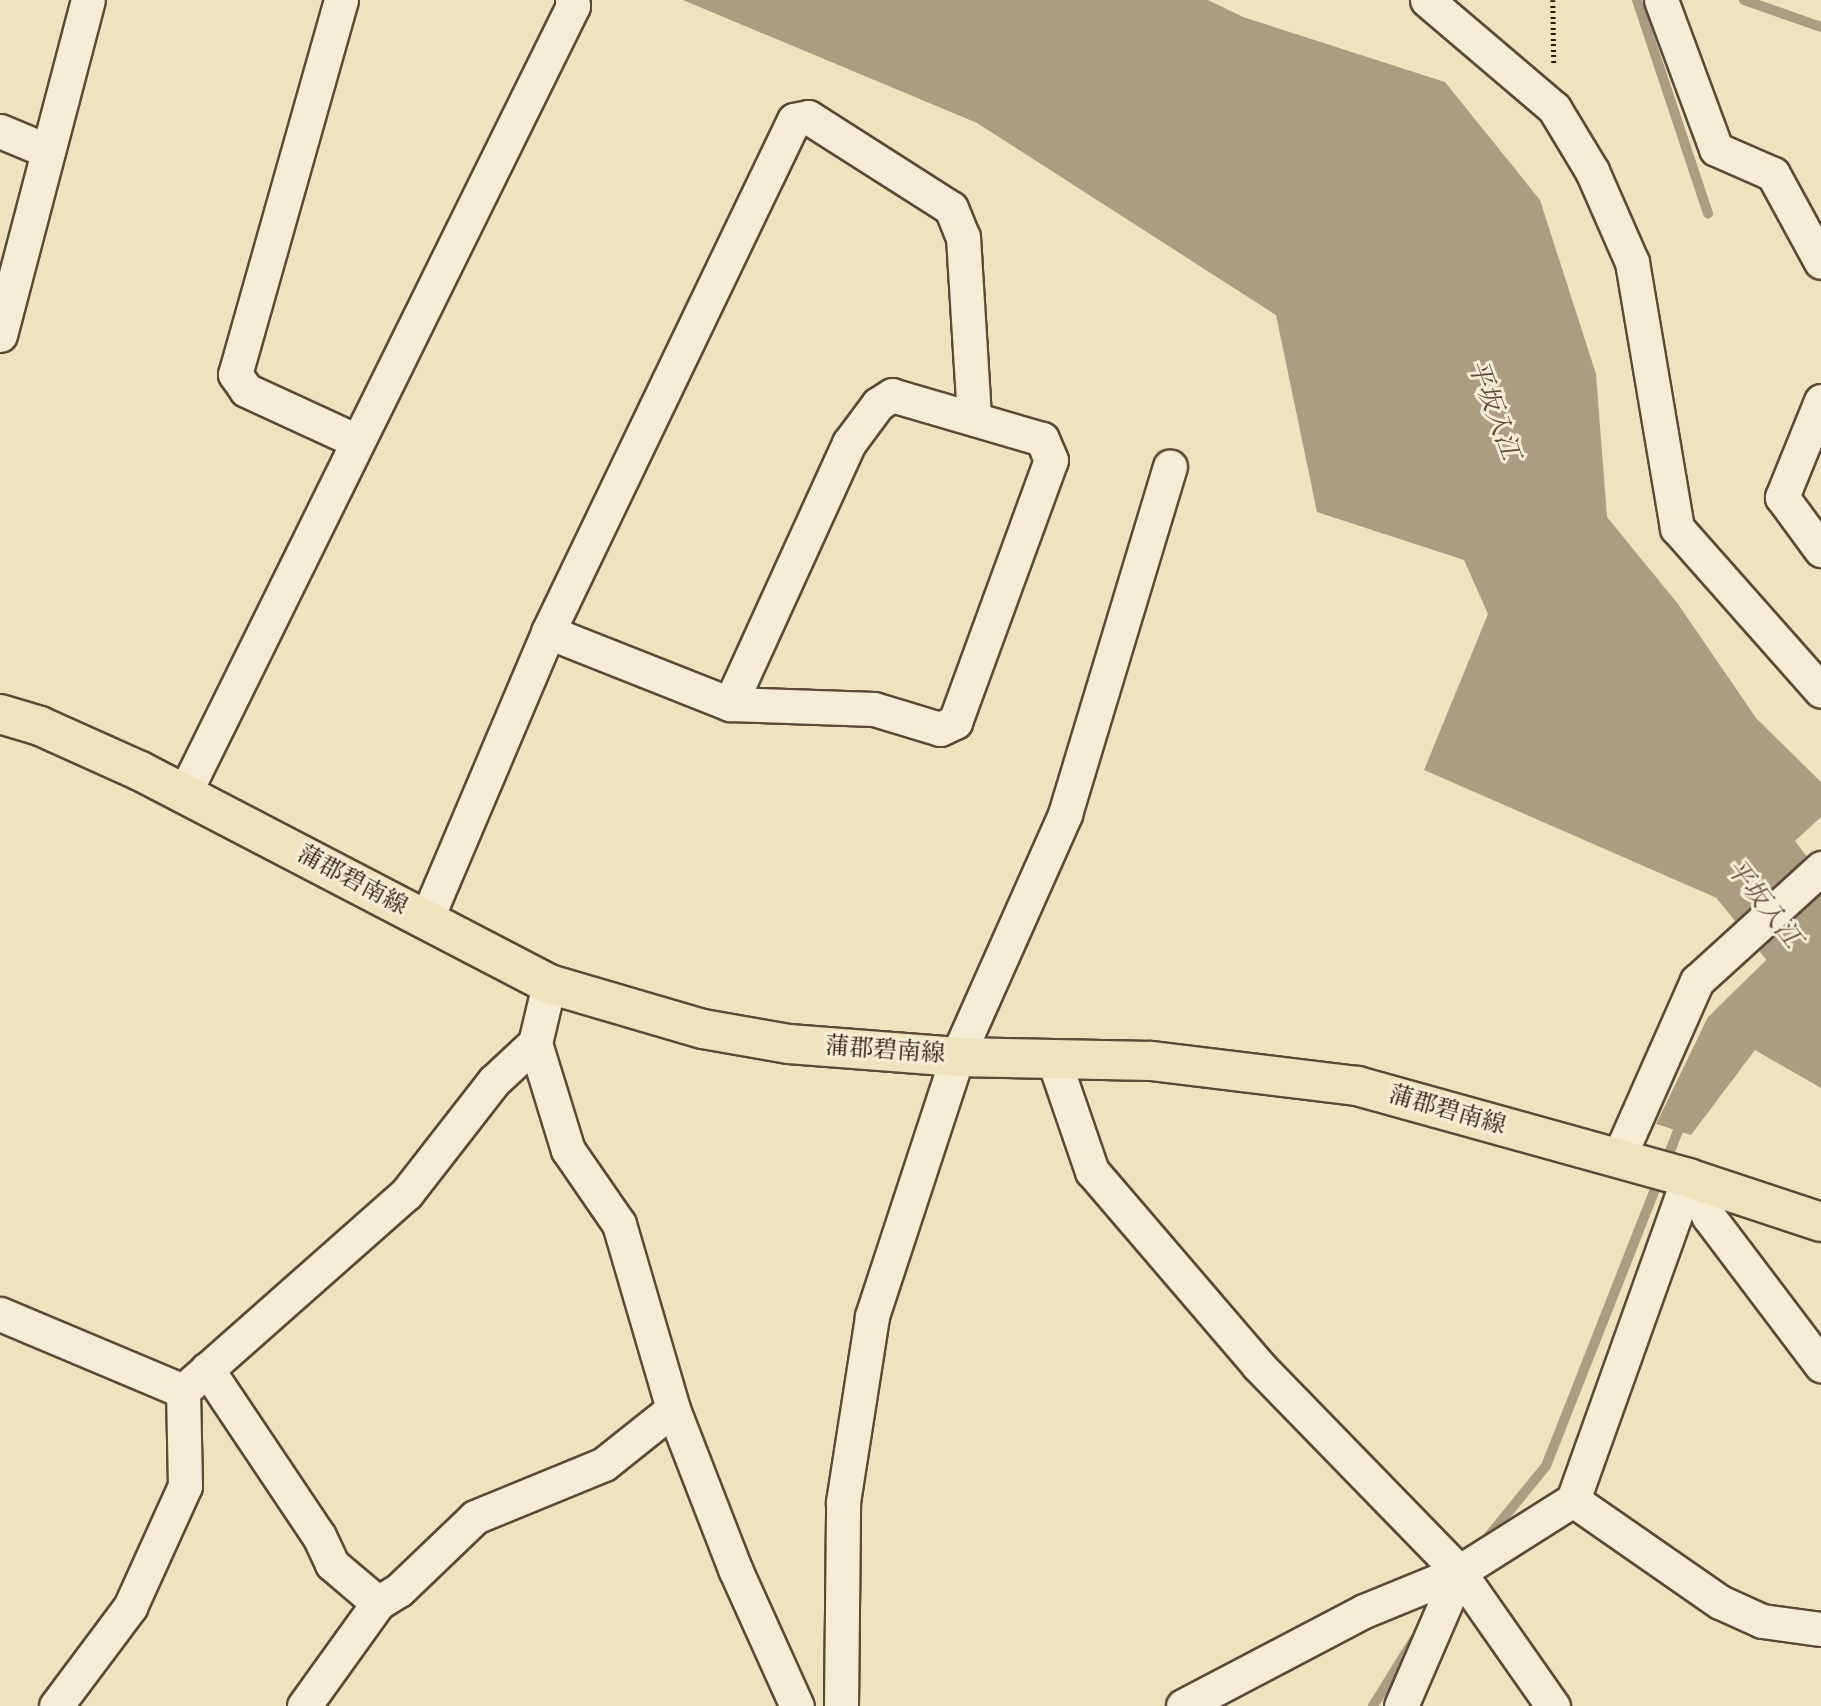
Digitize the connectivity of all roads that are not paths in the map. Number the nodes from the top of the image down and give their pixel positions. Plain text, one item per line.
1 (88, 0) edge
2 (341, 0) edge
3 (572, 0) edge
4 (1427, 0) edge
5 (1661, 0) edge
6 (0, 131) edge
7 (48, 151) junction
8 (1821, 262) edge
9 (0, 335) edge
10 (1821, 401) edge
11 (974, 418) junction
12 (357, 442) junction
13 (1170, 466) dead end
14 (1821, 550) edge
15 (548, 632) junction
16 (1821, 691) edge
17 (730, 704) junction
18 (0, 714) edge
19 (184, 794) junction
20 (1821, 867) edge
21 (426, 920) junction
22 (549, 984) junction
23 (535, 1043) junction
24 (957, 1057) junction
25 (1053, 1058) junction
26 (1618, 1159) junction
27 (1688, 1178) junction
28 (1821, 1222) edge
29 (0, 1314) edge
30 (1821, 1365) edge
31 (207, 1369) junction
32 (183, 1391) junction
33 (673, 1409) junction
34 (1573, 1500) junction
35 (1459, 1572) junction
36 (378, 1603) junction
37 (1821, 1629) edge
38 (56, 1706) edge
39 (304, 1706) edge
40 (797, 1706) edge
41 (841, 1706) edge
42 (1183, 1706) edge
43 (1401, 1706) edge
44 (1553, 1706) edge

1 - 7 street
2 - 12 street
3 - 12 street
4 - 16 street
5 - 8 street
6 - 7 street
7 - 9 street
10 - 14 street
11 - 15 street
11 - 17 street
11 - 17 street
12 - 19 street
13 - 24 street
15 - 17 street
15 - 21 street
18 - 19 main road, 蒲郡碧南線
19 - 21 main road, 蒲郡碧南線
20 - 26 street
21 - 22 main road, 蒲郡碧南線
22 - 23 street
22 - 24 main road, 蒲郡碧南線
23 - 31 street
23 - 33 street
24 - 25 main road, 蒲郡碧南線
24 - 41 street
25 - 26 main road, 蒲郡碧南線
25 - 35 street
26 - 27 main road, 蒲郡碧南線
27 - 28 main road, 蒲郡碧南線
27 - 30 street
27 - 34 street
29 - 32 street
31 - 32 street
31 - 36 street
32 - 38 street
33 - 36 street
33 - 40 street
34 - 35 street
34 - 37 street
35 - 42 street
35 - 43 street
35 - 44 street
36 - 39 street

